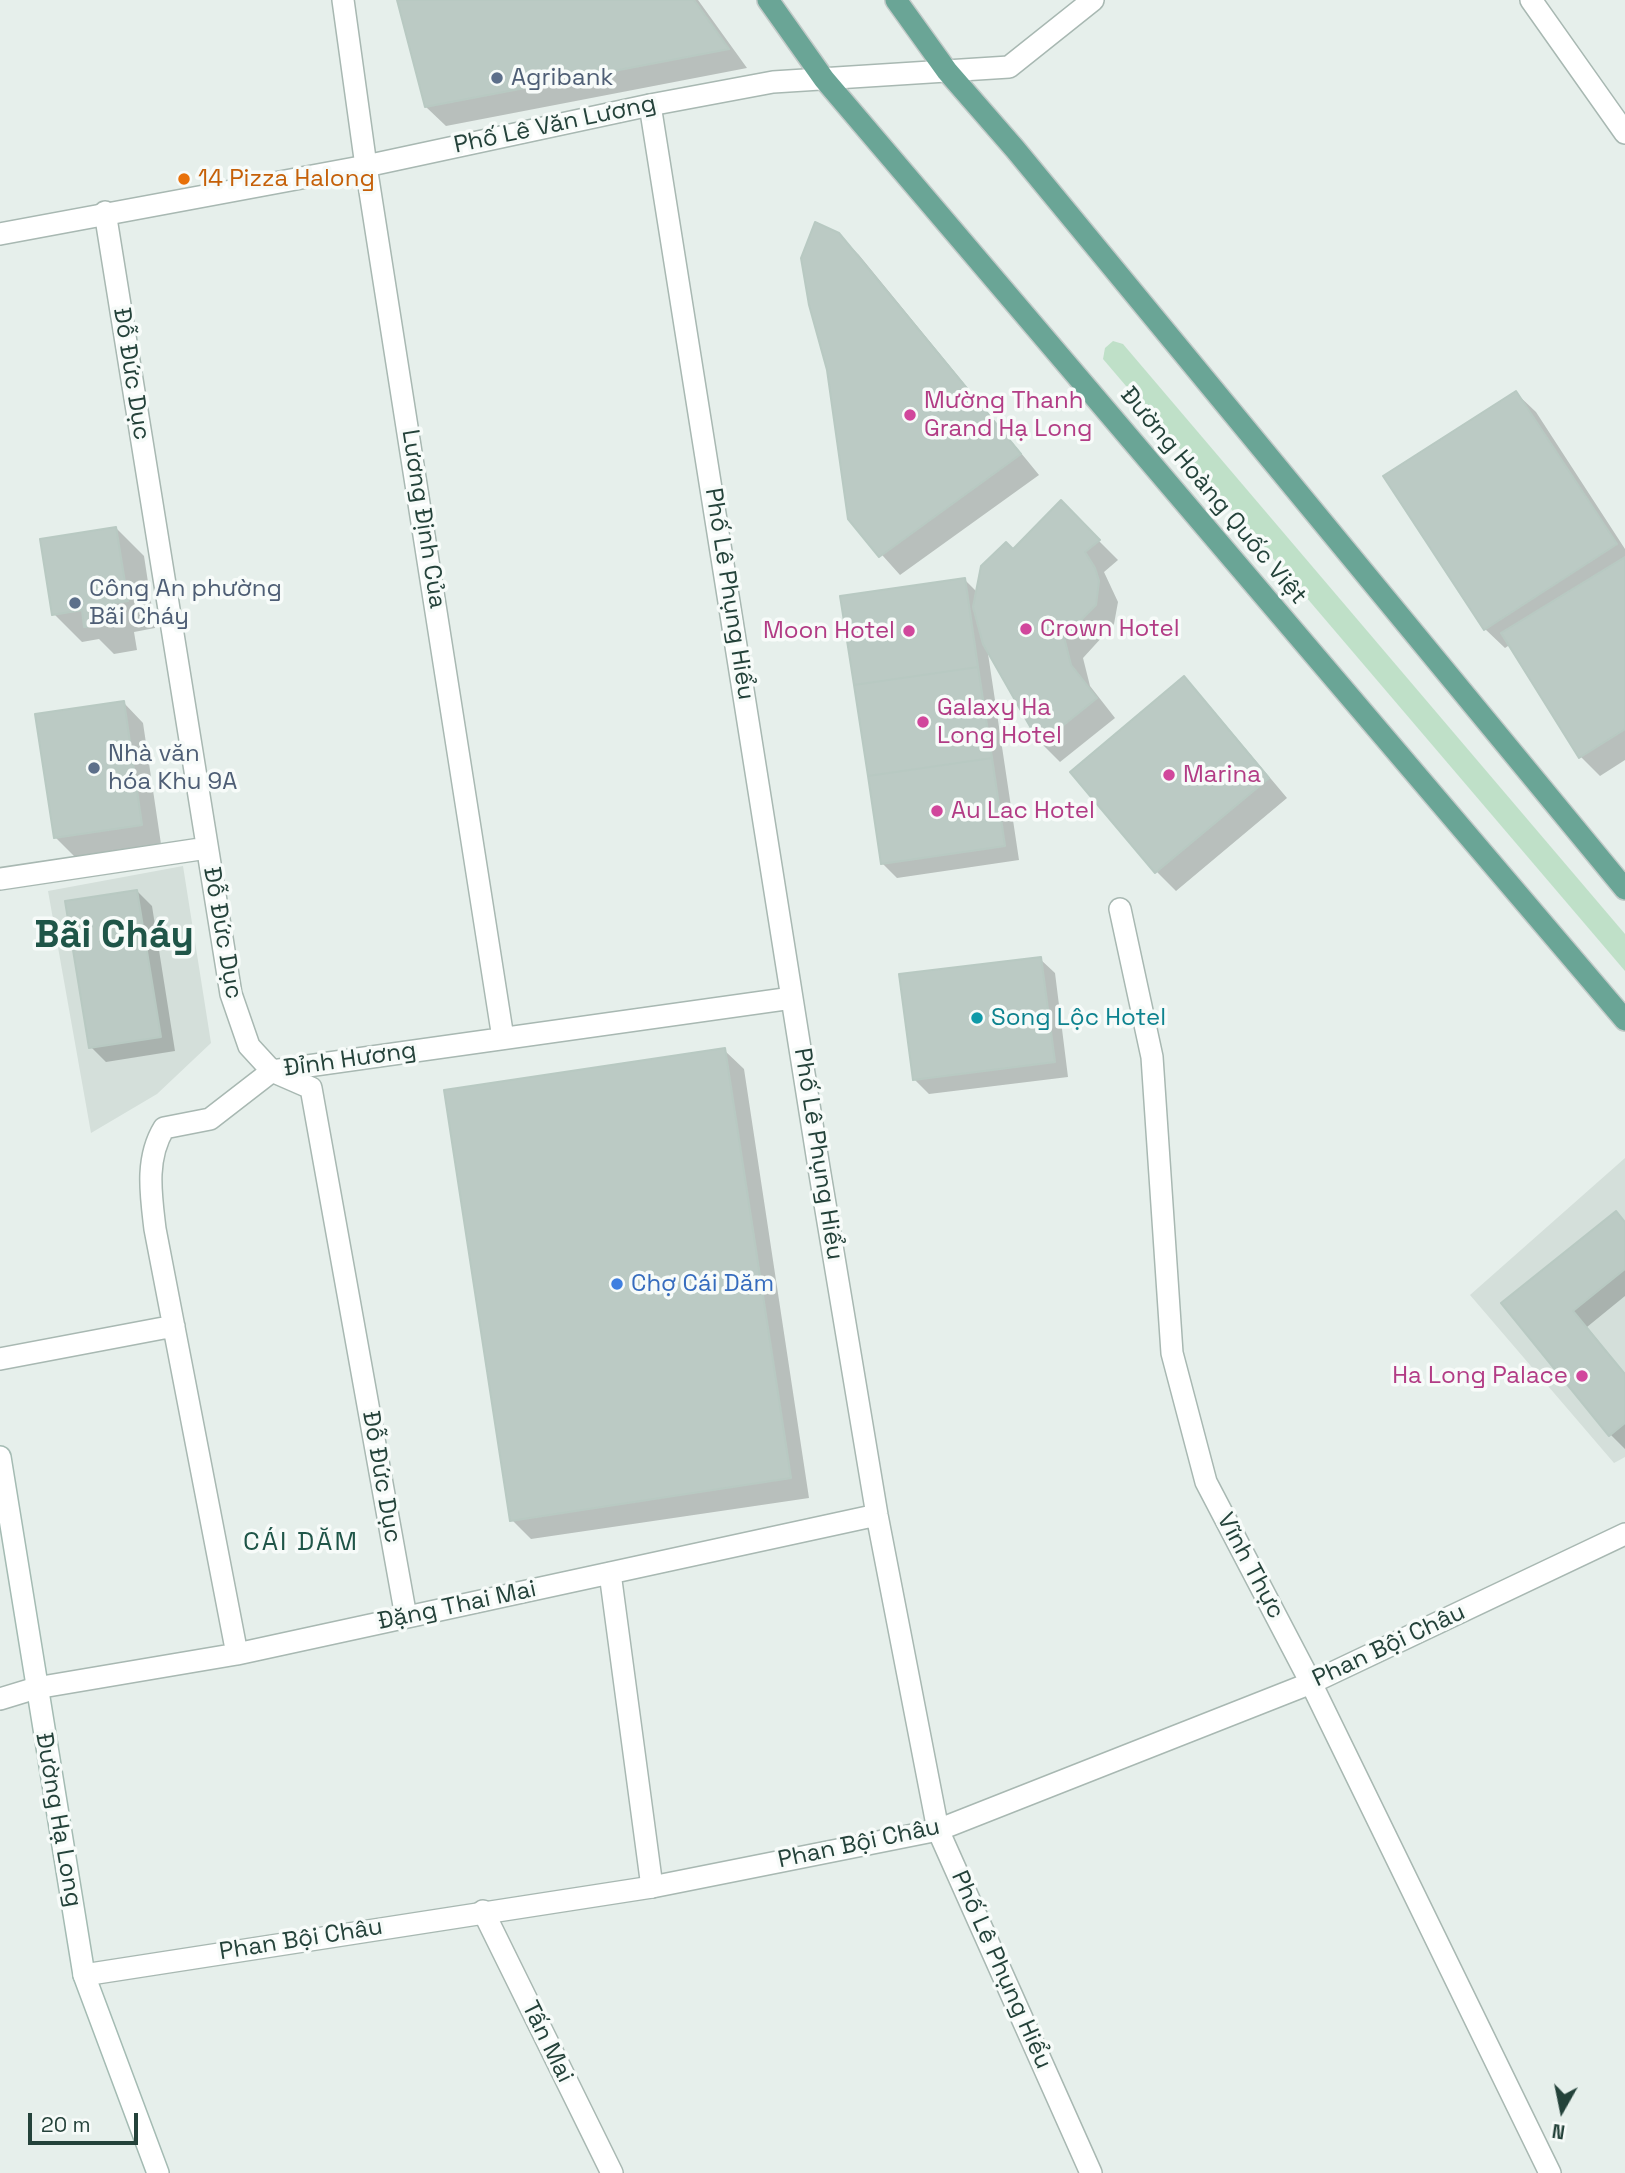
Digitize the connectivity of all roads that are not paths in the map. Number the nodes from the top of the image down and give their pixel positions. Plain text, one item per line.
1 (343, 0) edge
2 (768, 0) edge
3 (896, 0) edge
4 (1093, 0) edge
5 (1531, 0) edge
6 (947, 71) junction
7 (824, 79) junction
8 (650, 105) junction
9 (1625, 134) edge
10 (366, 166) junction
11 (105, 212) junction
12 (0, 234) edge
13 (207, 848) junction
14 (0, 879) edge
15 (1625, 889) edge
16 (1120, 909) dead end
17 (792, 998) junction
18 (1625, 1020) edge
19 (503, 1038) junction
20 (272, 1071) junction
21 (174, 1326) junction
22 (0, 1359) edge
23 (0, 1457) edge
24 (877, 1515) junction
25 (1625, 1534) edge
26 (610, 1573) junction
27 (406, 1617) junction
28 (237, 1654) junction
29 (1311, 1683) junction
30 (36, 1688) junction
31 (0, 1699) edge
32 (938, 1830) junction
33 (652, 1886) junction
34 (483, 1912) junction
35 (84, 1975) junction
36 (158, 2173) edge
37 (612, 2173) edge
38 (1091, 2173) edge
39 (1550, 2173) edge

1 - 10 street, Lương Định Của
2 - 7 main road, Đường Hoàng Quốc Việt
3 - 6 main road
4 - 6 street, Phố Lê Văn Lương
5 - 9 street
6 - 7 street, Phố Lê Văn Lương
6 - 15 main road
7 - 8 street, Phố Lê Văn Lương
7 - 18 main road, Đường Hoàng Quốc Việt
8 - 10 street, Phố Lê Văn Lương
8 - 17 street, Phố Lê Phụng Hiểu
10 - 11 street, Phố Lê Văn Lương
10 - 19 street, Lương Định Của
11 - 12 street, Phố Lê Văn Lương
11 - 13 street, Đỗ Đức Dục
13 - 14 street
13 - 20 street, Đỗ Đức Dục
16 - 29 street, Vĩnh Thực
17 - 19 street, Đỉnh Hương
17 - 24 street, Phố Lê Phụng Hiểu
19 - 20 street, Đỉnh Hương
20 - 21 street, Đỉnh Hương
20 - 27 street, Đỗ Đức Dục
21 - 22 street
21 - 28 street, Đỉnh Hương
23 - 30 street, Đường Hạ Long
24 - 26 street, Đặng Thai Mai
24 - 32 street, Phố Lê Phụng Hiểu
25 - 29 street, Phan Bội Châu
26 - 27 street, Đặng Thai Mai
26 - 33 street
27 - 28 street, Đặng Thai Mai
28 - 30 street, Đặng Thai Mai
29 - 32 street, Phan Bội Châu
29 - 39 street, Vĩnh Thực
30 - 31 street, Đặng Thai Mai
30 - 35 street, Đường Hạ Long
32 - 33 street, Phan Bội Châu
32 - 38 street, Phố Lê Phụng Hiểu
33 - 34 street, Phan Bội Châu
34 - 35 street, Phan Bội Châu
34 - 37 street, Tấn Mai
35 - 36 street, Đường Hạ Long

